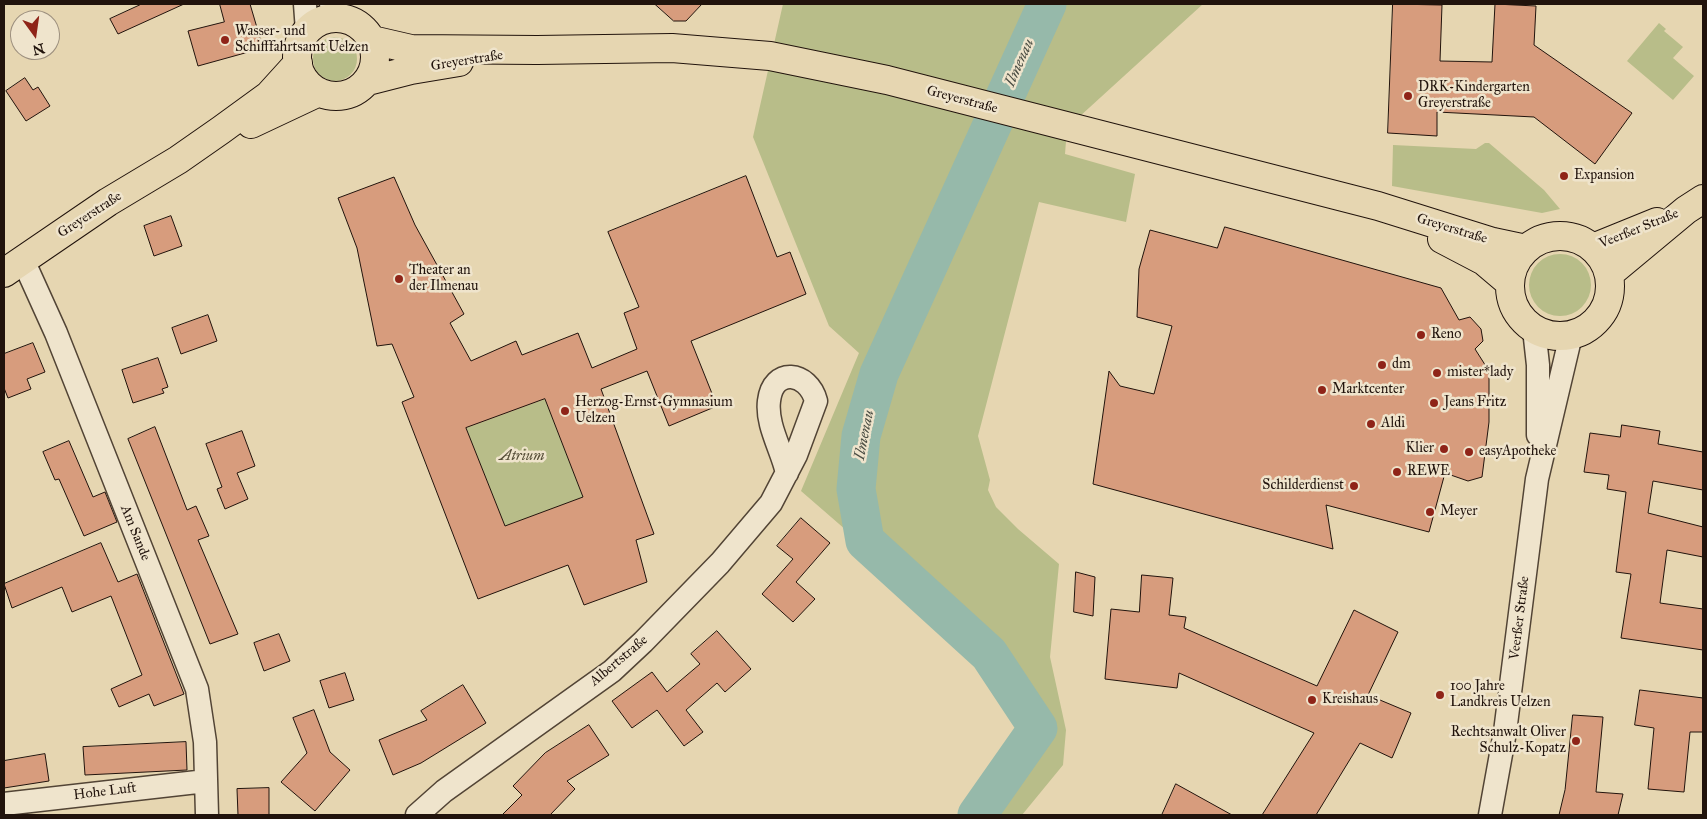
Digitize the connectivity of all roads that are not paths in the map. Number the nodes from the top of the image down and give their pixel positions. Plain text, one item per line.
1 (305, 4) edge
2 (334, 11) edge
3 (307, 31) junction
4 (372, 40) junction
5 (537, 50) junction
6 (298, 63) junction
7 (368, 82) junction
8 (319, 92) junction
9 (178, 160) junction
10 (1695, 204) edge
11 (1378, 206) junction
12 (1593, 248) junction
13 (1526, 249) junction
14 (13, 266) edge
15 (1609, 274) junction
16 (1510, 283) junction
17 (1534, 329) junction
18 (1571, 335) junction
19 (787, 473) dead end
20 (1538, 479) junction
21 (206, 781) junction
22 (4, 804) edge
23 (207, 815) edge
24 (417, 815) edge
25 (1490, 815) edge

1 - 3 street
2 - 3 main road
2 - 4 main road
3 - 6 main road
4 - 5 main road, Greyerstraße
4 - 7 main road
5 - 7 main road, Greyerstraße
5 - 11 main road, Greyerstraße
6 - 8 main road
6 - 9 main road, Greyerstraße
7 - 8 main road
8 - 9 main road, Greyerstraße
9 - 14 main road, Greyerstraße
10 - 12 main road, Veerßer Straße
10 - 15 main road, Veerßer Straße
11 - 13 main road, Greyerstraße
11 - 16 main road, Greyerstraße
12 - 13 main road
12 - 15 main road
13 - 16 main road
14 - 21 street, Am Sande
15 - 18 main road
16 - 17 main road
17 - 18 main road
17 - 20 street, Veerßer Straße
18 - 20 street, Veerßer Straße
19 - 24 street, Albertstraße
20 - 25 street, Veerßer Straße
21 - 22 street, Hohe Luft
21 - 23 street, Am Sande

